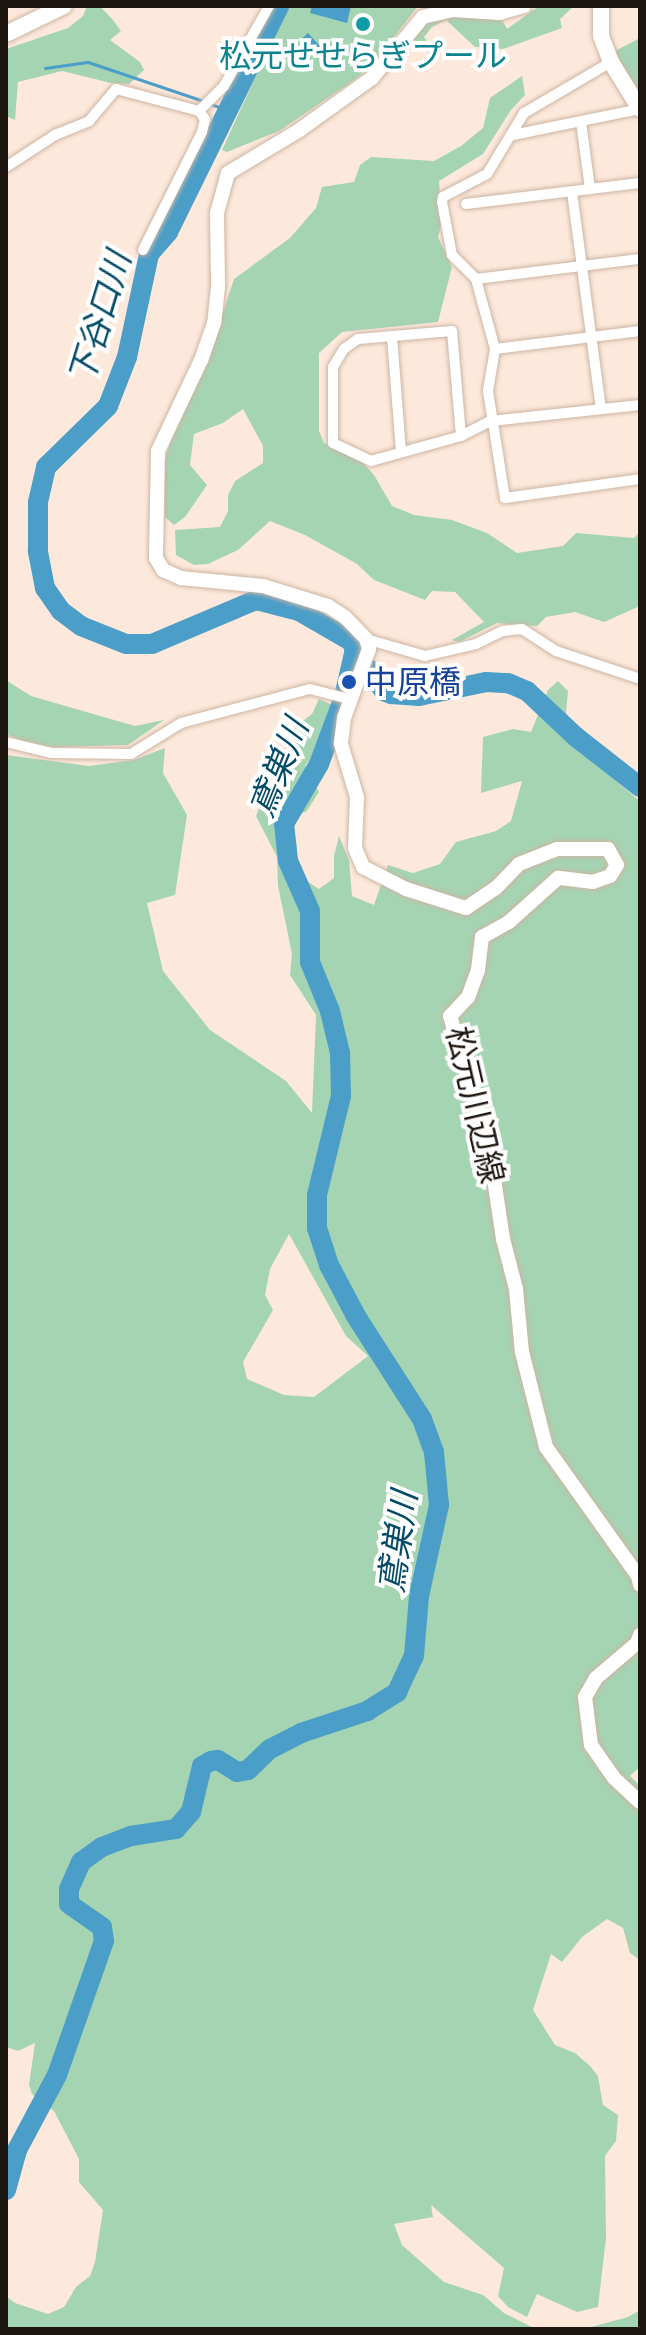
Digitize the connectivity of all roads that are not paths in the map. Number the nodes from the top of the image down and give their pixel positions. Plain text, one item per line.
1 (64, 6) edge
2 (269, 6) edge
3 (524, 6) edge
4 (601, 6) edge
5 (477, 9) edge
6 (6, 34) edge
7 (611, 62) junction
8 (640, 109) edge
9 (199, 111) junction
10 (581, 122) junction
11 (513, 135) junction
12 (6, 167) edge
13 (640, 183) edge
14 (590, 189) junction
15 (572, 192) junction
16 (466, 204) dead end
17 (143, 250) dead end
18 (640, 259) edge
19 (584, 266) junction
20 (476, 279) junction
21 (640, 331) edge
22 (593, 336) junction
23 (392, 337) junction
24 (495, 349) junction
25 (640, 405) edge
26 (601, 409) junction
27 (491, 421) junction
28 (461, 436) junction
29 (401, 452) junction
30 (640, 479) edge
31 (368, 644) junction
32 (640, 679) edge
33 (348, 699) junction
34 (6, 742) edge
35 (640, 1585) edge
36 (640, 1635) edge
37 (640, 1802) edge

1 - 6 main road
2 - 9 street
3 - 5 main road
4 - 7 main road
5 - 31 main road
7 - 8 main road
7 - 11 street
8 - 10 street
9 - 12 street
9 - 17 street
10 - 11 street
10 - 14 street
11 - 20 street
13 - 14 street
14 - 15 street
15 - 16 street
15 - 19 street
18 - 19 street
19 - 20 street
19 - 22 street
20 - 24 street
21 - 22 street
22 - 24 street
22 - 26 street
23 - 28 street
23 - 29 street
23 - 29 street
24 - 27 street
25 - 26 street
26 - 27 street
27 - 28 street
27 - 30 street
28 - 29 street
31 - 32 street
31 - 33 main road, 松元川辺線
33 - 34 street
33 - 35 main road, 松元川辺線
36 - 37 main road

